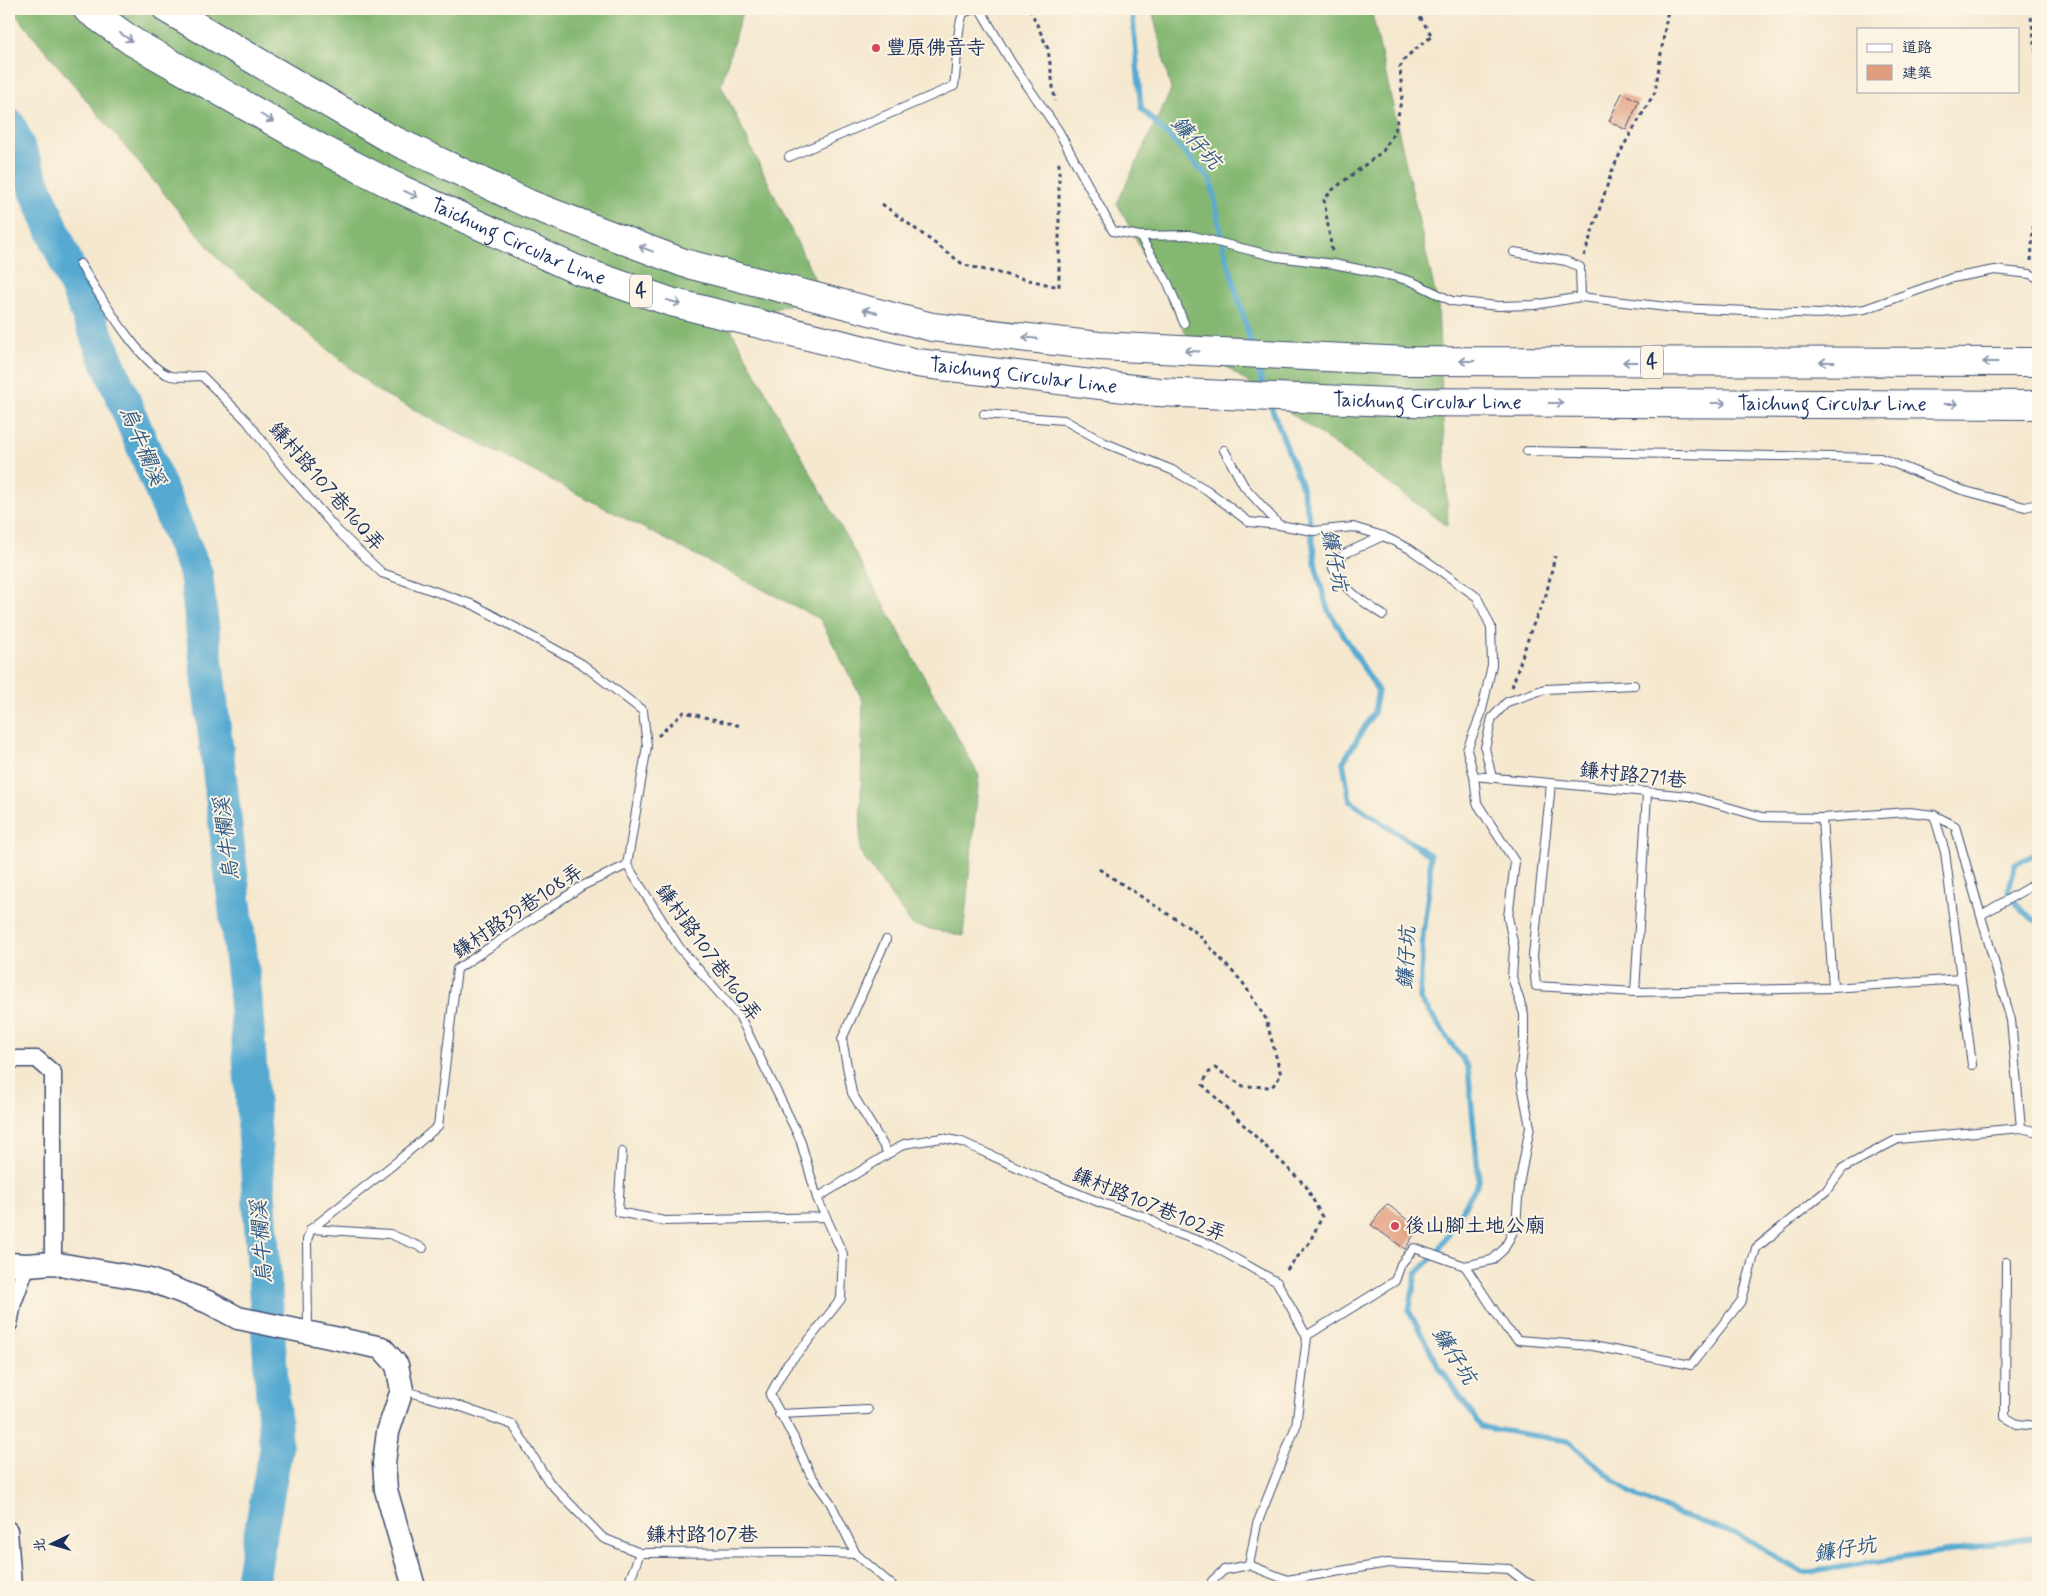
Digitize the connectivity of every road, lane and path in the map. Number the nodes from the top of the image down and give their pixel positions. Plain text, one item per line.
1 (86, 9) edge
2 (167, 9) edge
3 (973, 9) edge
4 (980, 9) edge
5 (1415, 9) edge
6 (1668, 9) edge
7 (2030, 9) edge
8 (2038, 68) edge
9 (789, 157) dead end
10 (2038, 158) edge
11 (882, 204) dead end
12 (1140, 236) junction
13 (1514, 252) dead end
14 (80, 264) dead end
15 (1334, 264) junction
16 (1580, 266) junction
17 (2030, 274) junction
18 (2038, 278) edge
19 (1059, 286) dead end
20 (1581, 297) junction
21 (1184, 323) dead end
22 (2038, 362) edge
23 (2038, 405) edge
24 (984, 414) dead end
25 (1224, 450) dead end
26 (1527, 451) dead end
27 (2038, 504) edge
28 (1279, 525) junction
29 (1383, 536) junction
30 (1555, 556) dead end
31 (1382, 615) dead end
32 (1634, 685) dead end
33 (1507, 702) junction
34 (741, 726) dead end
35 (647, 746) junction
36 (1474, 776) junction
37 (1492, 778) junction
38 (1551, 784) junction
39 (1647, 794) junction
40 (1934, 815) junction
41 (1822, 818) junction
42 (626, 864) junction
43 (1098, 869) dead end
44 (2038, 884) edge
45 (1981, 915) junction
46 (886, 940) dead end
47 (1961, 979) junction
48 (1833, 988) junction
49 (1635, 992) junction
50 (9, 1059) edge
51 (1972, 1065) dead end
52 (2021, 1128) junction
53 (2038, 1132) edge
54 (622, 1152) dead end
55 (888, 1153) junction
56 (817, 1198) junction
57 (826, 1217) junction
58 (312, 1228) junction
59 (423, 1248) dead end
60 (2006, 1262) dead end
61 (53, 1263) junction
62 (18, 1264) edge
63 (1465, 1266) junction
64 (1277, 1282) junction
65 (9, 1324) edge
66 (297, 1330) junction
67 (1306, 1336) junction
68 (402, 1390) junction
69 (868, 1410) dead end
70 (779, 1414) junction
71 (2038, 1426) edge
72 (9, 1530) edge
73 (640, 1553) junction
74 (856, 1554) junction
75 (1249, 1565) junction
76 (13, 1587) edge
77 (414, 1587) edge
78 (627, 1587) edge
79 (894, 1587) edge
80 (1212, 1587) edge
81 (1536, 1587) edge

1 -> 23 highway, Taichung Circular Line / 4
22 -> 2 highway, Taichung Circular Line / 4
3 - 9 lane
4 - 12 lane
5 - 15 path
6 - 16 path
7 - 8 path
10 - 17 path
11 - 19 path
12 - 15 lane
12 - 21 lane
13 - 16 lane
14 - 35 lane, 鎌村路107巷160弄
15 - 20 lane
16 - 20 lane
17 - 18 lane
17 - 20 lane
24 - 28 lane
25 - 28 lane
26 - 27 lane
28 - 29 lane
29 - 31 lane
29 - 36 lane
30 - 33 path
32 - 33 lane
33 - 37 lane
34 - 35 path
35 - 42 lane, 鎌村路107巷160弄
36 - 37 lane, 鎌村路271巷
36 - 63 lane
37 - 38 lane, 鎌村路271巷
38 - 39 lane, 鎌村路271巷
38 - 49 lane
39 - 41 lane, 鎌村路271巷
39 - 49 lane
40 - 41 lane, 鎌村路271巷
40 - 45 lane, 鎌村路271巷
40 - 47 lane
41 - 48 lane
42 - 56 lane, 鎌村路107巷160弄
42 - 58 lane, 鎌村路39巷108弄
43 - 64 path
44 - 45 lane
45 - 52 lane, 鎌村路271巷
46 - 55 lane
47 - 48 lane
47 - 51 lane
48 - 49 lane
50 - 61 street
52 - 53 lane
52 - 63 lane
54 - 57 lane
55 - 56 lane, 鎌村路107巷102弄
55 - 64 lane, 鎌村路107巷102弄
56 - 57 lane
57 - 70 lane
58 - 59 lane
58 - 66 lane
60 - 71 lane
61 - 62 street
61 - 66 street
62 - 65 street
63 - 67 lane
64 - 67 lane
66 - 68 street
67 - 75 lane
68 - 73 lane, 鎌村路107巷
68 - 77 street
69 - 70 lane
70 - 74 lane
72 - 76 street
73 - 74 lane, 鎌村路107巷
73 - 78 lane
74 - 79 lane
75 - 80 lane
75 - 81 lane

